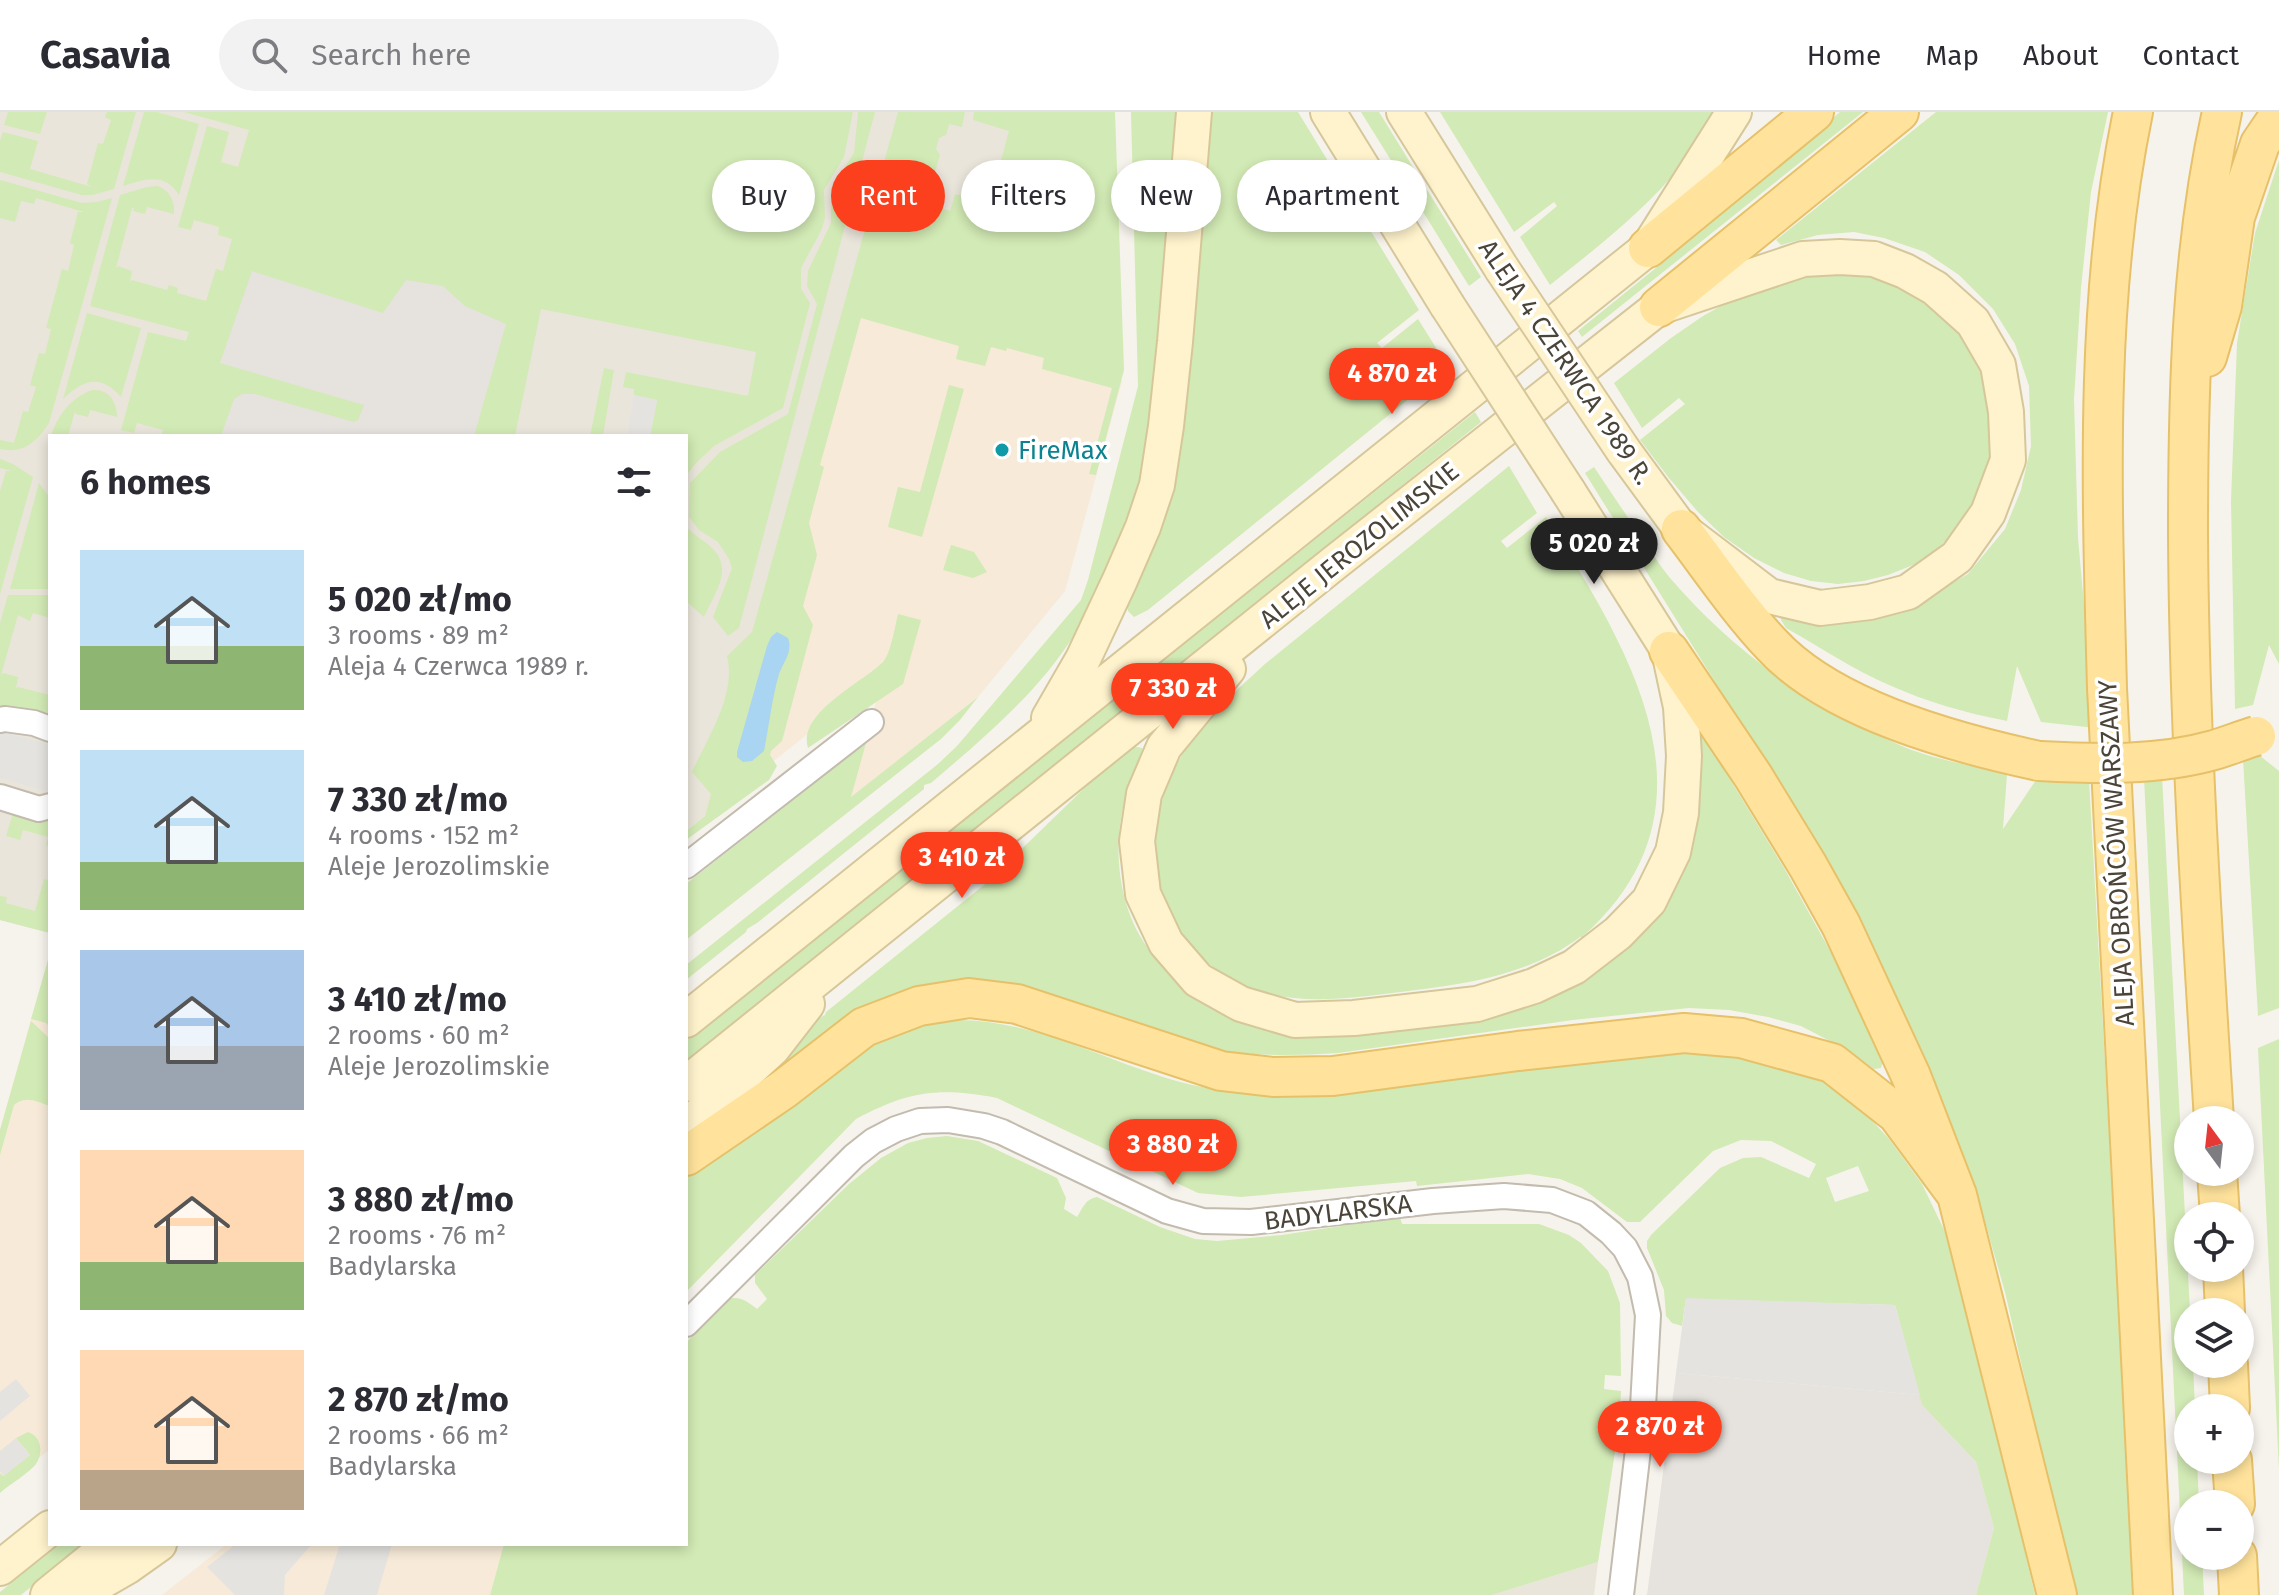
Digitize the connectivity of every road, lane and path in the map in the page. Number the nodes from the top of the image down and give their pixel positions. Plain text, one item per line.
1 (1194, 112) edge
2 (1328, 112) edge
3 (1404, 112) edge
4 (1734, 112) edge
5 (1814, 112) edge
6 (2133, 112) edge
7 (2222, 112) edge
8 (1898, 113) edge
9 (2279, 116) edge
10 (1648, 248) junction
11 (1659, 307) junction
12 (2188, 425) junction
13 (1681, 529) junction
14 (1269, 617) junction
15 (1669, 651) junction
16 (0, 720) edge
17 (871, 722) dead end
18 (48, 728) edge
19 (2267, 732) edge
20 (1039, 736) junction
21 (0, 797) edge
22 (48, 807) edge
23 (688, 864) edge
24 (847, 954) junction
25 (688, 1018) edge
26 (688, 1082) edge
27 (2213, 1106) edge
28 (688, 1125) edge
29 (688, 1155) edge
30 (1957, 1195) junction
31 (688, 1322) edge
32 (48, 1530) edge
33 (109, 1546) edge
34 (156, 1546) edge
35 (0, 1568) edge
36 (2238, 1570) edge
37 (48, 1595) edge
38 (78, 1595) edge
39 (1621, 1595) edge
40 (2057, 1595) edge
41 (2153, 1595) edge
42 (2239, 1595) edge

1 - 20 main road
2 - 15 main road, bridge
3 - 13 main road, ALEJA 4 CZERWCA 1989 R., bridge
4 - 10 main road, ALEJE JEROZOLIMSKIE
5 - 10 main road
6 - 41 main road, ALEJA OBROŃCÓW WARSZAWY
7 - 12 main road
8 - 11 main road
9 - 12 main road
10 - 20 main road, ALEJE JEROZOLIMSKIE
11 - 13 main road, ALEJE JEROZOLIMSKIE
11 - 14 main road, ALEJE JEROZOLIMSKIE
12 - 27 main road
13 - 19 main road, bridge
14 - 15 main road
14 - 24 main road, ALEJE JEROZOLIMSKIE
15 - 30 main road
16 - 18 street
17 - 23 street
20 - 25 main road, ALEJE JEROZOLIMSKIE
21 - 22 street
24 - 26 main road, ALEJE JEROZOLIMSKIE
24 - 28 main road
29 - 30 main road
30 - 40 main road
31 - 39 street, BADYLARSKA
32 - 35 main road
33 - 37 main road
34 - 38 main road
36 - 42 main road

